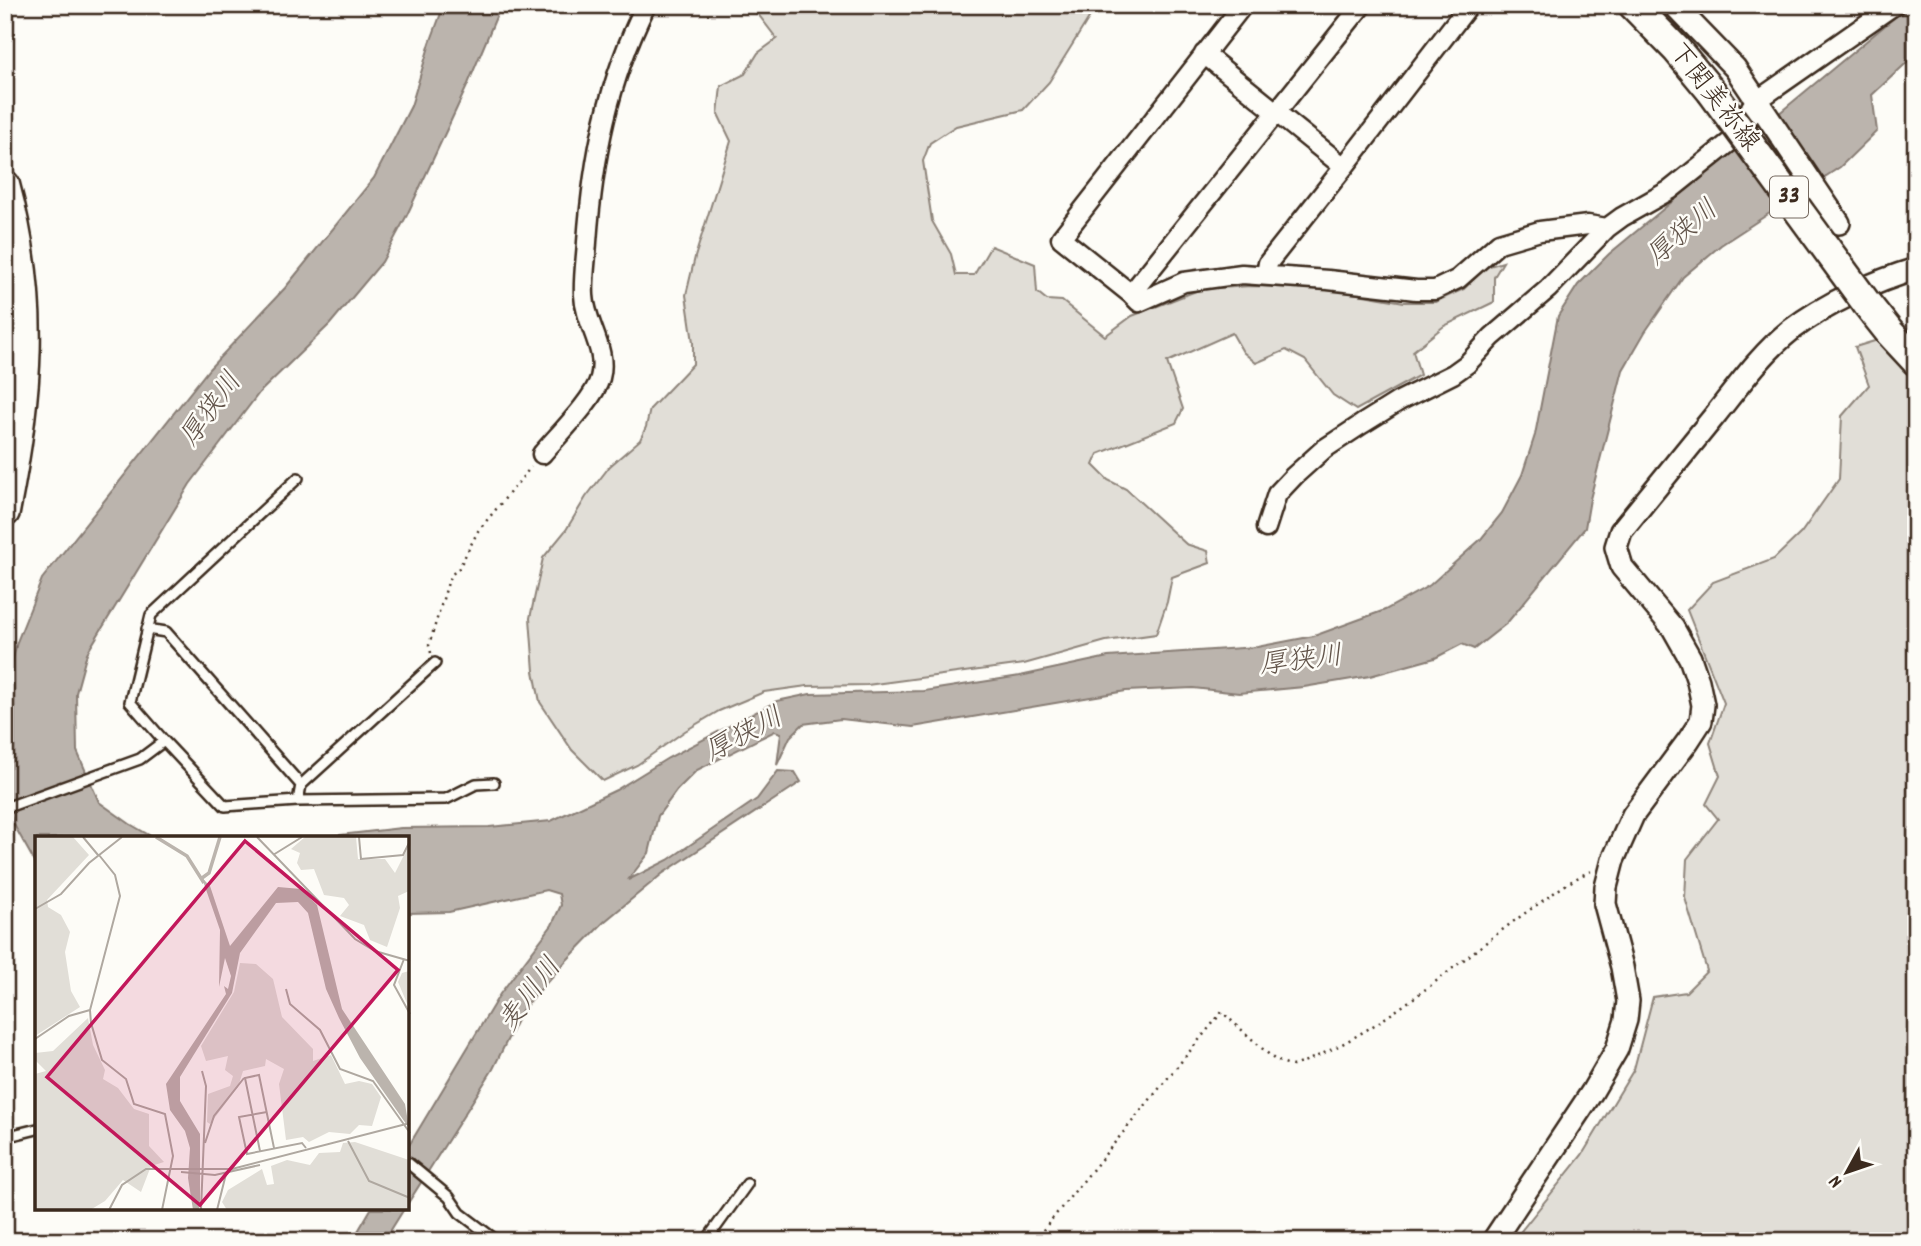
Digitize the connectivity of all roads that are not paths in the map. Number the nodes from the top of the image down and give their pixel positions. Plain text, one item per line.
1 (646, 5) edge
2 (1242, 5) edge
3 (1362, 5) edge
4 (1469, 5) edge
5 (1633, 5) edge
6 (1674, 5) edge
7 (1894, 5) edge
8 (1203, 54) junction
9 (1762, 105) junction
10 (1276, 112) junction
11 (1344, 167) junction
12 (5, 185) edge
13 (1839, 223) dead end
14 (1607, 228) junction
15 (1916, 269) edge
16 (1266, 275) junction
17 (1131, 294) junction
18 (1916, 361) edge
19 (542, 454) road end
20 (298, 478) dead end
21 (5, 512) edge
22 (1266, 528) dead end
23 (147, 629) junction
24 (435, 663) road end
25 (164, 741) junction
26 (494, 783) dead end
27 (301, 785) junction
28 (298, 801) junction
29 (5, 808) edge
30 (35, 1130) edge
31 (5, 1137) edge
32 (410, 1165) edge
33 (747, 1184) dead end
34 (497, 1241) edge
35 (706, 1241) edge
36 (1493, 1241) edge

1 - 19 street
2 - 8 street
3 - 10 street
4 - 11 street
5 - 18 main road, 下関美祢線 / 33, bridge
6 - 9 street
7 - 9 street
8 - 10 street
8 - 17 street
9 - 13 street
9 - 14 street
10 - 11 street
10 - 17 street
11 - 16 street
12 - 21 main road
14 - 16 street
14 - 22 street
15 - 36 street
16 - 17 street
20 - 23 lane
23 - 25 lane
23 - 27 lane
24 - 27 lane
25 - 28 lane
25 - 29 lane
26 - 28 lane
27 - 28 lane
30 - 31 lane
32 - 34 lane
33 - 35 lane

